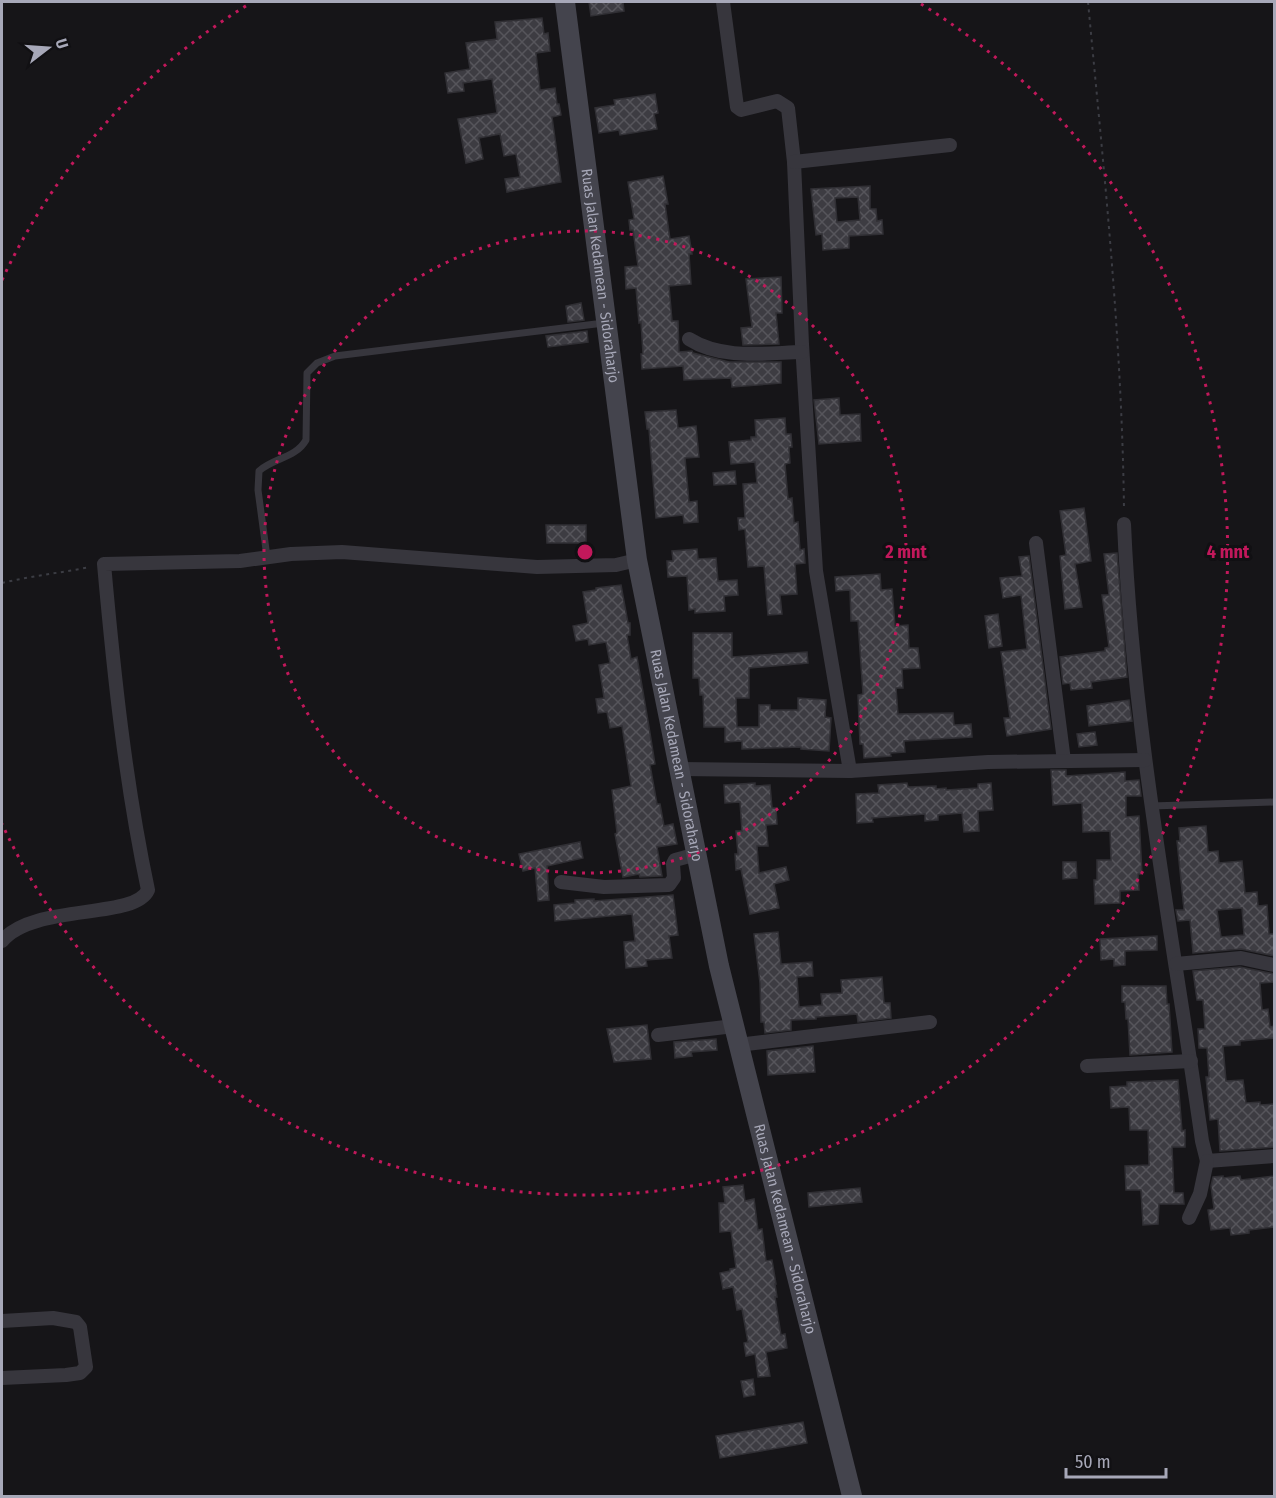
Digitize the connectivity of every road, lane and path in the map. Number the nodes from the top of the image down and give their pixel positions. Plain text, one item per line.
1 (565, 2) edge
2 (723, 2) edge
3 (1088, 2) edge
4 (950, 145) dead end
5 (794, 162) junction
6 (606, 323) junction
7 (689, 339) dead end
8 (802, 352) junction
9 (1124, 524) joint
10 (1036, 543) dead end
11 (267, 558) junction
12 (637, 560) junction
13 (104, 564) junction
14 (2, 583) edge
15 (1145, 760) junction
16 (1064, 761) junction
17 (680, 769) junction
18 (850, 771) junction
19 (1275, 802) edge
20 (1152, 806) junction
21 (697, 854) junction
22 (561, 882) dead end
23 (2, 941) edge
24 (1176, 964) junction
25 (1275, 965) edge
26 (930, 1022) dead end
27 (658, 1035) dead end
28 (736, 1036) junction
29 (1191, 1061) junction
30 (1087, 1066) dead end
31 (1275, 1156) edge
32 (1208, 1161) junction
33 (1189, 1218) dead end
34 (2, 1321) edge
35 (2, 1378) edge
36 (852, 1497) edge

1 - 6 main road, Ruas Jalan Kedamean - Sidoraharjo
2 - 5 street
3 - 9 path
4 - 5 street
5 - 8 street
6 - 11 lane
6 - 12 main road, Ruas Jalan Kedamean - Sidoraharjo
7 - 8 street
8 - 18 street
9 - 15 street
10 - 16 street
11 - 12 street
11 - 13 street
12 - 17 main road, Ruas Jalan Kedamean - Sidoraharjo
13 - 14 path
13 - 23 street
15 - 16 street
15 - 20 street
16 - 18 street
17 - 18 street
17 - 21 main road, Ruas Jalan Kedamean - Sidoraharjo
19 - 20 lane
20 - 24 street
21 - 22 street
21 - 28 main road, Ruas Jalan Kedamean - Sidoraharjo
24 - 25 street
24 - 29 street
26 - 28 street
27 - 28 street
28 - 36 main road, Ruas Jalan Kedamean - Sidoraharjo
29 - 30 street
29 - 32 street
31 - 32 street
32 - 33 street
34 - 35 street

